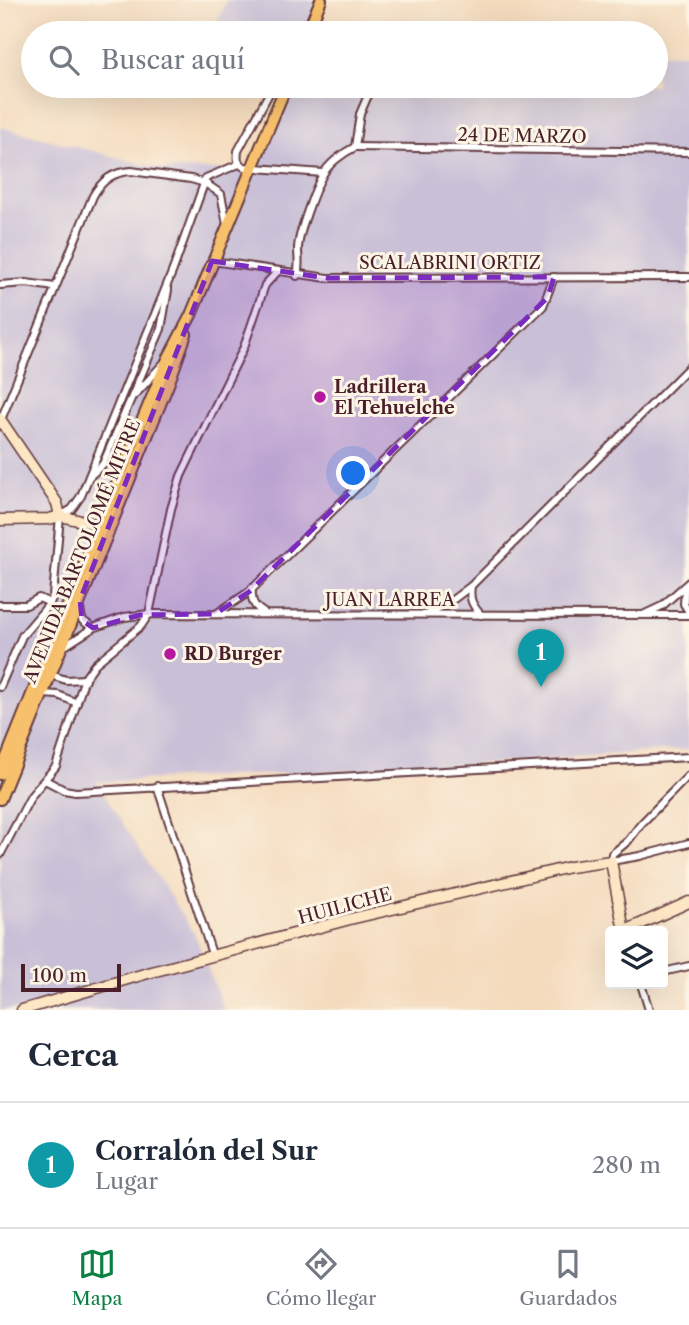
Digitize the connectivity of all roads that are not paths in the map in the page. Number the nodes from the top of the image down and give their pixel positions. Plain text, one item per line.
1 (321, 0) edge
2 (312, 21) edge
3 (267, 98) edge
4 (281, 98) edge
5 (367, 98) edge
6 (355, 147) junction
7 (689, 152) edge
8 (239, 164) junction
9 (253, 168) junction
10 (323, 173) junction
11 (205, 183) junction
12 (227, 226) junction
13 (212, 261) junction
14 (277, 272) junction
15 (297, 275) junction
16 (554, 277) junction
17 (689, 277) edge
18 (169, 281) junction
19 (0, 285) edge
20 (55, 287) junction
21 (191, 315) junction
22 (169, 357) junction
23 (689, 367) edge
24 (130, 402) junction
25 (0, 420) edge
26 (88, 478) junction
27 (60, 516) junction
28 (0, 520) edge
29 (99, 525) junction
30 (687, 584) edge
31 (471, 586) junction
32 (252, 588) junction
33 (80, 600) junction
34 (50, 603) junction
35 (0, 605) edge
36 (689, 613) edge
37 (149, 614) junction
38 (215, 614) junction
39 (265, 614) junction
40 (421, 614) junction
41 (481, 615) junction
42 (643, 615) junction
43 (93, 628) junction
44 (61, 650) junction
45 (51, 675) junction
46 (85, 679) junction
47 (0, 687) edge
48 (43, 694) junction
49 (77, 703) junction
50 (689, 758) edge
51 (2, 767) edge
52 (689, 775) edge
53 (45, 780) junction
54 (157, 786) junction
55 (0, 799) edge
56 (689, 843) edge
57 (0, 855) edge
58 (611, 861) junction
59 (689, 902) edge
60 (624, 926) edge
61 (636, 926) edge
62 (213, 957) junction
63 (689, 966) edge
64 (668, 971) edge
65 (643, 989) edge
66 (22, 1010) edge
67 (649, 1010) edge

1 - 2 main road
3 - 8 street
4 - 9 main road, AVENIDA BARTOLOMÉ MITRE
5 - 6 street
6 - 7 street, 24 DE MARZO
6 - 10 street
8 - 9 street
8 - 11 street
9 - 10 street
9 - 12 main road, AVENIDA BARTOLOMÉ MITRE
10 - 15 street
11 - 12 street
11 - 18 street
11 - 20 street
12 - 13 main road, AVENIDA BARTOLOMÉ MITRE
13 - 14 street, SCALABRINI ORTIZ
13 - 21 main road, AVENIDA BARTOLOMÉ MITRE
14 - 15 street, SCALABRINI ORTIZ
14 - 37 street
15 - 16 street, SCALABRINI ORTIZ
16 - 17 street, SCALABRINI ORTIZ
16 - 32 street
18 - 24 street
18 - 26 street
19 - 20 street
20 - 25 street
21 - 22 main road, AVENIDA BARTOLOMÉ MITRE
21 - 33 main road, AVENIDA BARTOLOMÉ MITRE
22 - 24 street
22 - 29 main road, AVENIDA BARTOLOMÉ MITRE
23 - 31 street
24 - 26 street
25 - 27 street
26 - 27 street
27 - 28 street
27 - 29 street
27 - 34 street
29 - 51 main road, AVENIDA BARTOLOMÉ MITRE
30 - 36 street
30 - 42 street
31 - 40 street
31 - 41 street
32 - 38 street
32 - 39 street
33 - 43 street
33 - 44 main road, AVENIDA BARTOLOMÉ MITRE
34 - 35 street
34 - 47 street
36 - 42 street, JUAN LARREA
37 - 38 street, JUAN LARREA
37 - 43 street, JUAN LARREA
37 - 46 street
38 - 39 street, JUAN LARREA
39 - 40 street, JUAN LARREA
40 - 41 street, JUAN LARREA
41 - 42 street, JUAN LARREA
43 - 44 street, JUAN LARREA
44 - 45 main road, AVENIDA BARTOLOMÉ MITRE
45 - 46 street
45 - 48 main road, AVENIDA BARTOLOMÉ MITRE
46 - 49 street
48 - 49 street
48 - 55 main road, AVENIDA BARTOLOMÉ MITRE
49 - 53 street
50 - 54 street
52 - 58 street
53 - 54 street
53 - 57 street
54 - 62 street
56 - 58 street
58 - 60 street
58 - 62 street, HUILICHE
59 - 61 street
62 - 66 street, HUILICHE
63 - 64 street
65 - 67 street

